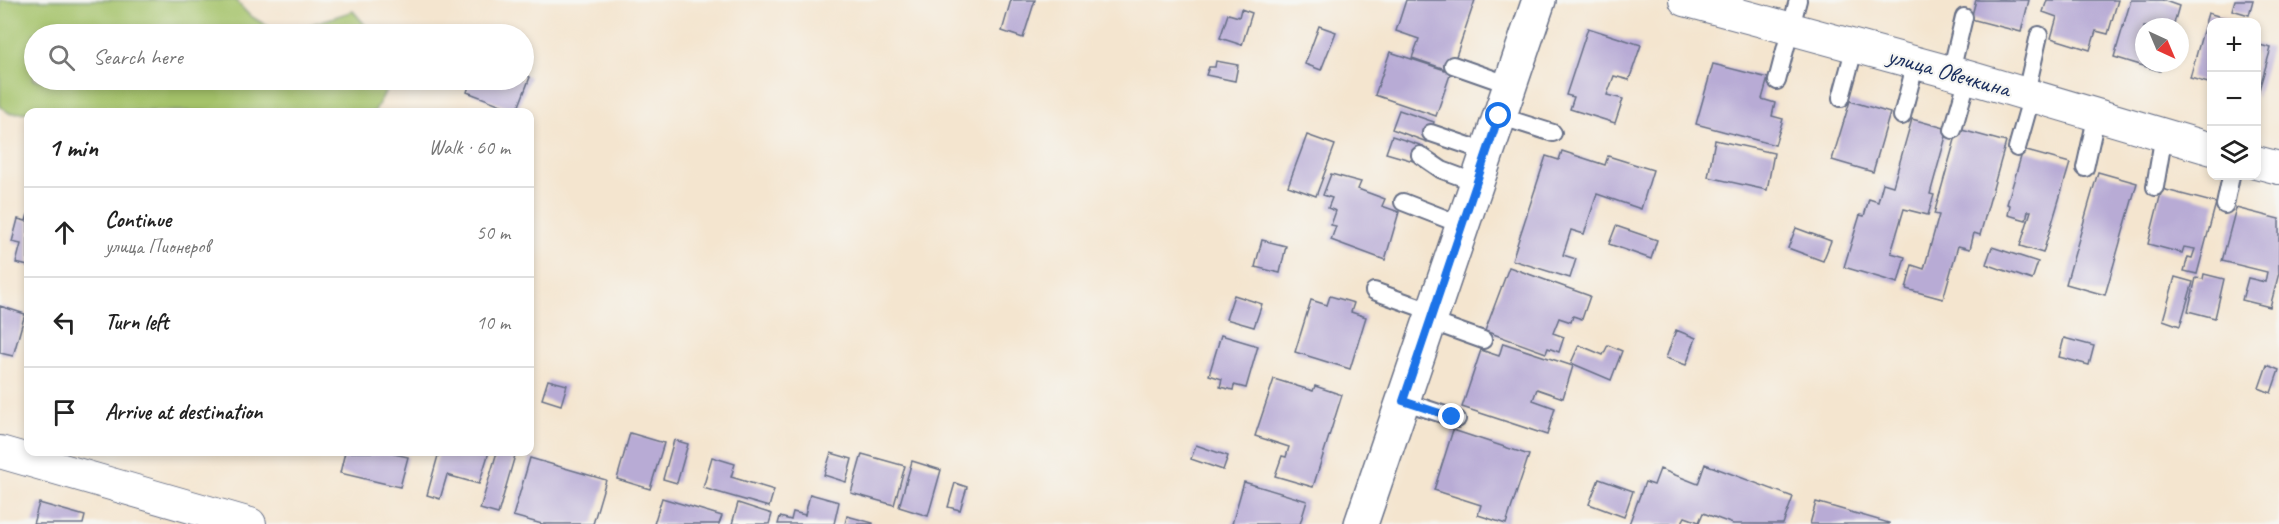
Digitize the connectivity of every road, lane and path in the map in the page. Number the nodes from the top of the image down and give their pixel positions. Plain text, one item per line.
1 (1539, 0) edge
2 (1685, 0) edge
3 (1795, 14) edge
4 (1964, 17) dead end
5 (2039, 35) dead end
6 (1855, 46) junction
7 (1916, 62) junction
8 (1453, 65) dead end
9 (1960, 74) junction
10 (1777, 81) dead end
11 (1510, 85) junction
12 (2029, 94) junction
13 (1841, 98) dead end
14 (2097, 114) junction
15 (1499, 116) junction
16 (1902, 116) dead end
17 (1953, 130) dead end
18 (1431, 133) dead end
19 (1553, 133) dead end
20 (2164, 134) junction
21 (2207, 147) edge
22 (2017, 148) dead end
23 (1487, 152) junction
24 (1420, 155) dead end
25 (2261, 163) edge
26 (2085, 168) dead end
27 (2279, 168) edge
28 (2230, 180) edge
29 (1477, 183) junction
30 (2155, 187) dead end
31 (1403, 202) dead end
32 (2225, 205) dead end
33 (1462, 225) junction
34 (1374, 291) dead end
35 (1431, 316) junction
36 (1483, 340) dead end
37 (1403, 401) junction
38 (1457, 419) dead end
39 (0, 452) edge
40 (250, 524) edge
41 (1361, 524) edge

1 - 11 street
2 - 3 street, улица Овечкина
3 - 6 street, улица Овечкина
3 - 10 lane
4 - 9 lane
5 - 12 lane
6 - 7 street, улица Овечкина
6 - 13 lane
7 - 9 street, улица Овечкина
7 - 16 lane
8 - 11 lane
9 - 12 street, улица Овечкина
9 - 17 lane
11 - 15 street
12 - 14 street, улица Овечкина
12 - 22 lane
14 - 20 street, улица Овечкина
14 - 26 lane
15 - 19 lane
15 - 23 street
18 - 23 lane
20 - 21 street, улица Овечкина
20 - 30 lane
23 - 29 street
24 - 29 lane
25 - 27 street
28 - 32 lane
29 - 33 street
31 - 33 lane
33 - 35 street
34 - 35 lane
35 - 36 lane
35 - 37 street
37 - 38 lane
37 - 41 street
39 - 40 street

